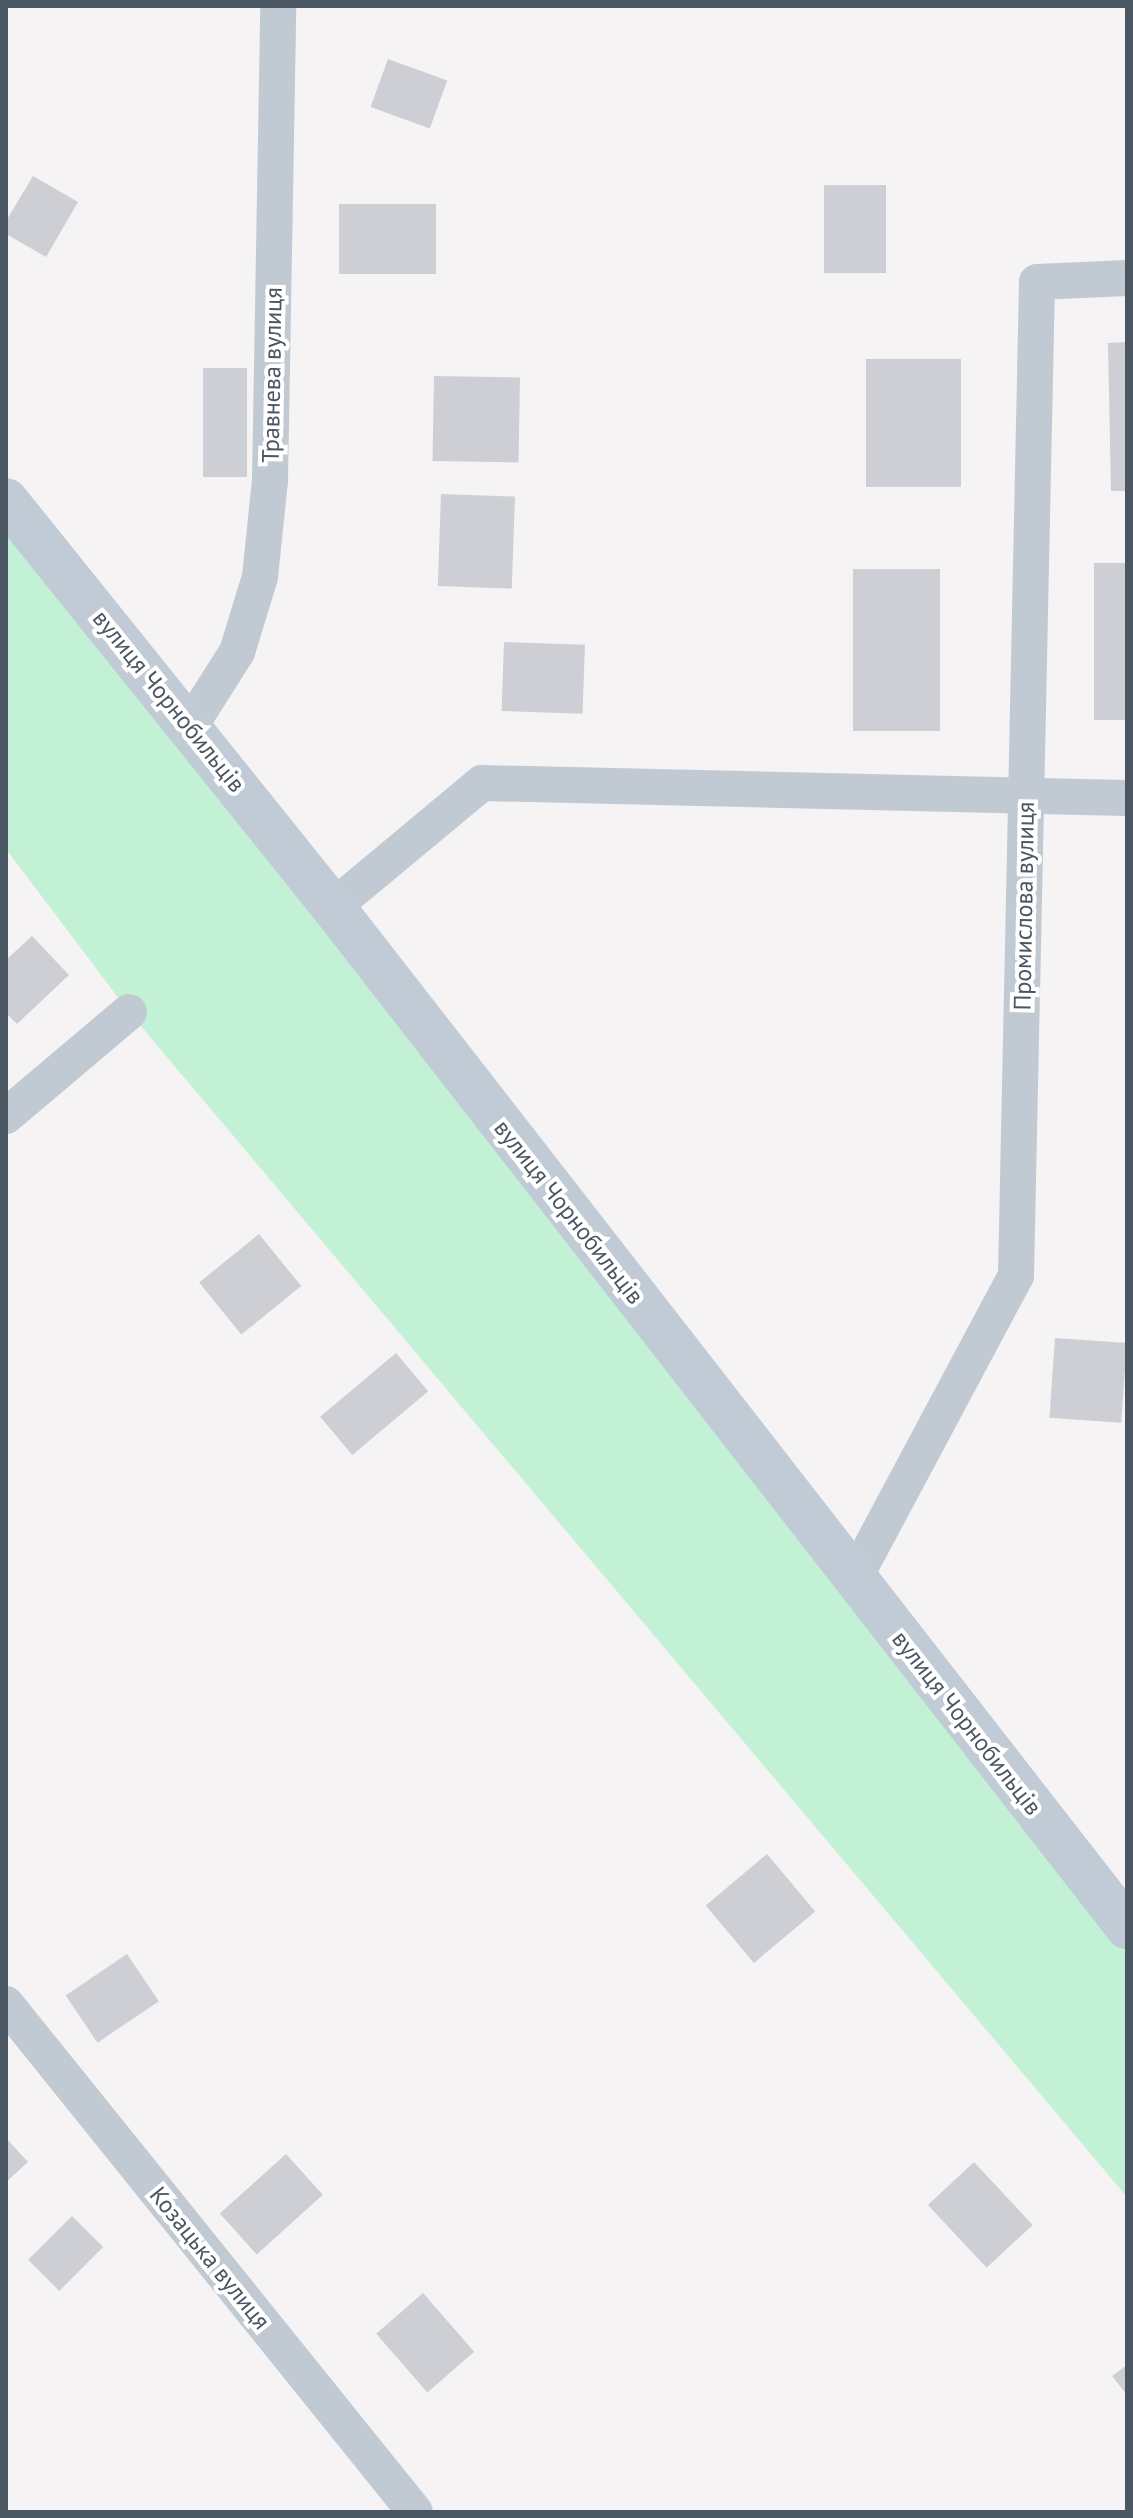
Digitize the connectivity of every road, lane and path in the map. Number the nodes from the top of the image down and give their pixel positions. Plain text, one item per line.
1 (278, 6) edge
2 (1127, 278) edge
3 (6, 500) edge
4 (190, 726) junction
5 (1026, 795) junction
6 (1127, 798) edge
7 (333, 907) junction
8 (129, 1012) dead end
9 (6, 1116) edge
10 (854, 1579) junction
11 (1127, 1927) edge
12 (6, 2004) edge
13 (415, 2512) edge

1 - 4 street, Травнева вулиця
2 - 5 street, Промислова вулиця
3 - 4 street, вулиця Чорнобильців
4 - 7 street, вулиця Чорнобильців
5 - 6 street
5 - 7 street
5 - 10 street, Промислова вулиця
7 - 10 street, вулиця Чорнобильців
8 - 9 street
10 - 11 street, вулиця Чорнобильців
12 - 13 street, Козацька вулиця

